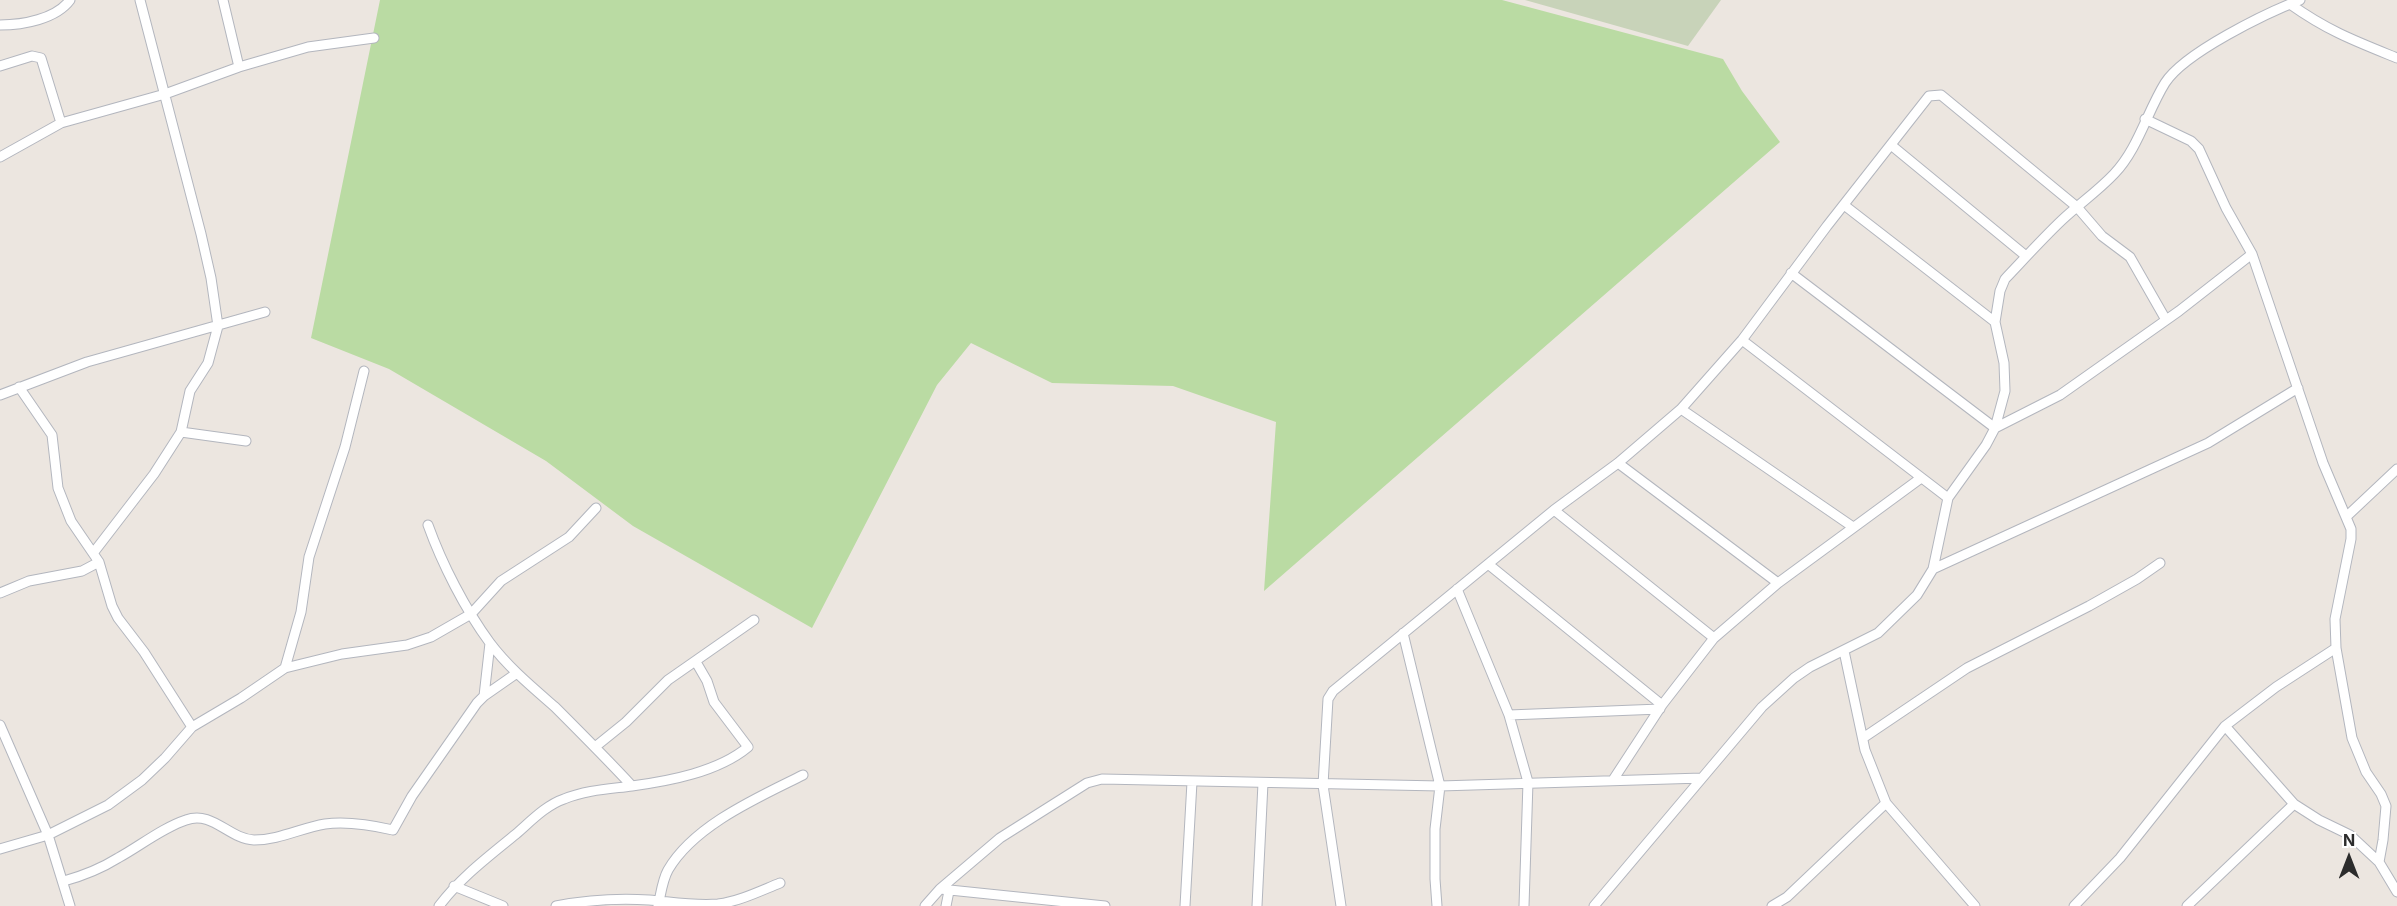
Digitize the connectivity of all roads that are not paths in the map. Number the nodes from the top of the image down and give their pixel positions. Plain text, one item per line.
1 (70, 0) edge
2 (140, 0) edge
3 (223, 0) edge
4 (2300, 0) edge
5 (2290, 4) junction
6 (0, 25) edge
7 (374, 38) dead end
8 (2397, 58) edge
9 (0, 66) edge
10 (238, 67) junction
11 (165, 94) junction
12 (2145, 119) junction
13 (61, 123) junction
14 (1891, 145) junction
15 (0, 157) edge
16 (1844, 205) junction
17 (2077, 207) junction
18 (2252, 254) junction
19 (2026, 256) junction
20 (1791, 273) junction
21 (265, 312) dead end
22 (2166, 320) junction
23 (1995, 322) junction
24 (218, 326) junction
25 (1742, 340) junction
26 (364, 371) dead end
27 (19, 387) junction
28 (2298, 388) junction
29 (0, 395) edge
30 (1681, 409) junction
31 (1995, 428) junction
32 (181, 432) junction
33 (246, 441) dead end
34 (1617, 463) junction
35 (2397, 469) edge
36 (1921, 478) junction
37 (1948, 498) junction
38 (596, 508) dead end
39 (1554, 510) junction
40 (2346, 517) junction
41 (428, 525) dead end
42 (1853, 527) junction
43 (94, 552) junction
44 (99, 562) junction
45 (2160, 563) dead end
46 (1488, 564) junction
47 (1933, 569) junction
48 (1778, 583) junction
49 (1457, 589) junction
50 (0, 593) edge
51 (471, 614) junction
52 (754, 620) dead end
53 (1403, 633) junction
54 (1714, 638) junction
55 (490, 643) junction
56 (2336, 648) junction
57 (1844, 651) junction
58 (696, 662) junction
59 (285, 668) junction
60 (517, 673) junction
61 (484, 696) junction
62 (1661, 707) junction
63 (1509, 716) junction
64 (0, 725) edge
65 (2225, 726) junction
66 (192, 727) junction
67 (1863, 738) junction
68 (595, 747) junction
69 (803, 775) dead end
70 (1702, 778) junction
71 (1613, 780) junction
72 (1192, 782) junction
73 (1528, 782) junction
74 (1263, 783) junction
75 (1323, 785) junction
76 (632, 786) junction
77 (1440, 786) junction
78 (1886, 803) junction
79 (2294, 804) junction
80 (48, 835) junction
81 (0, 849) edge
82 (2379, 862) junction
83 (64, 881) junction
84 (780, 883) dead end
85 (454, 886) junction
86 (944, 890) junction
87 (2397, 892) edge
88 (1042, 903) edge
89 (658, 904) edge
90 (70, 906) edge
91 (439, 906) edge
92 (503, 906) edge
93 (556, 906) edge
94 (925, 906) edge
95 (946, 906) edge
96 (1105, 906) edge
97 (1185, 906) edge
98 (1257, 906) edge
99 (1341, 906) edge
100 (1437, 906) edge
101 (1524, 906) edge
102 (1594, 906) edge
103 (1772, 906) edge
104 (1975, 906) edge
105 (2074, 906) edge
106 (2187, 906) edge

1 - 6 street
2 - 11 street
3 - 10 street
4 - 5 street
5 - 8 street
5 - 12 street
7 - 10 street
9 - 13 street
10 - 11 street
11 - 13 street
11 - 24 street
12 - 17 street
12 - 18 street
13 - 15 street
14 - 16 street
14 - 17 street
14 - 19 street
16 - 20 street
16 - 23 street
17 - 19 street
17 - 22 street
18 - 22 street
18 - 28 street
19 - 23 street
20 - 25 street
20 - 31 street
21 - 24 street
22 - 31 street
23 - 31 street
24 - 27 street
24 - 32 street
25 - 30 street
25 - 36 street
26 - 59 street
27 - 29 street
27 - 43 street
28 - 40 street
28 - 47 street
30 - 34 street
30 - 42 street
31 - 37 street
32 - 33 street
32 - 43 street
34 - 39 street
34 - 48 street
35 - 40 street
36 - 37 street
36 - 42 street
37 - 47 street
38 - 51 street
39 - 46 street
39 - 54 street
40 - 56 street
41 - 51 street
42 - 48 street
43 - 44 street
44 - 50 street
44 - 66 street
45 - 67 street
46 - 49 street
46 - 62 street
47 - 57 street
48 - 54 street
49 - 53 street
49 - 63 street
51 - 55 street
51 - 59 street
52 - 58 street
53 - 75 street
53 - 77 street
54 - 62 street
55 - 60 street
55 - 61 street
56 - 65 street
56 - 82 street
57 - 67 street
57 - 70 street
58 - 68 street
58 - 76 street
59 - 66 street
60 - 61 street
60 - 68 street
61 - 83 street
62 - 63 street
62 - 71 street
63 - 73 street
64 - 80 street
65 - 79 street
65 - 105 street
66 - 80 street
67 - 78 street
68 - 76 street
69 - 89 street
70 - 71 street
70 - 102 street
71 - 73 street
72 - 74 street
72 - 86 street
72 - 97 street
73 - 77 street
73 - 101 street
74 - 75 street
74 - 98 street
75 - 77 street
75 - 99 street
76 - 85 street
77 - 100 street
78 - 103 street
78 - 104 street
79 - 82 street
79 - 106 street
80 - 81 street
80 - 83 street
82 - 87 street
83 - 90 street
84 - 89 street
85 - 91 street
85 - 92 street
86 - 88 street
86 - 94 street
86 - 95 street
88 - 96 street
89 - 93 street

